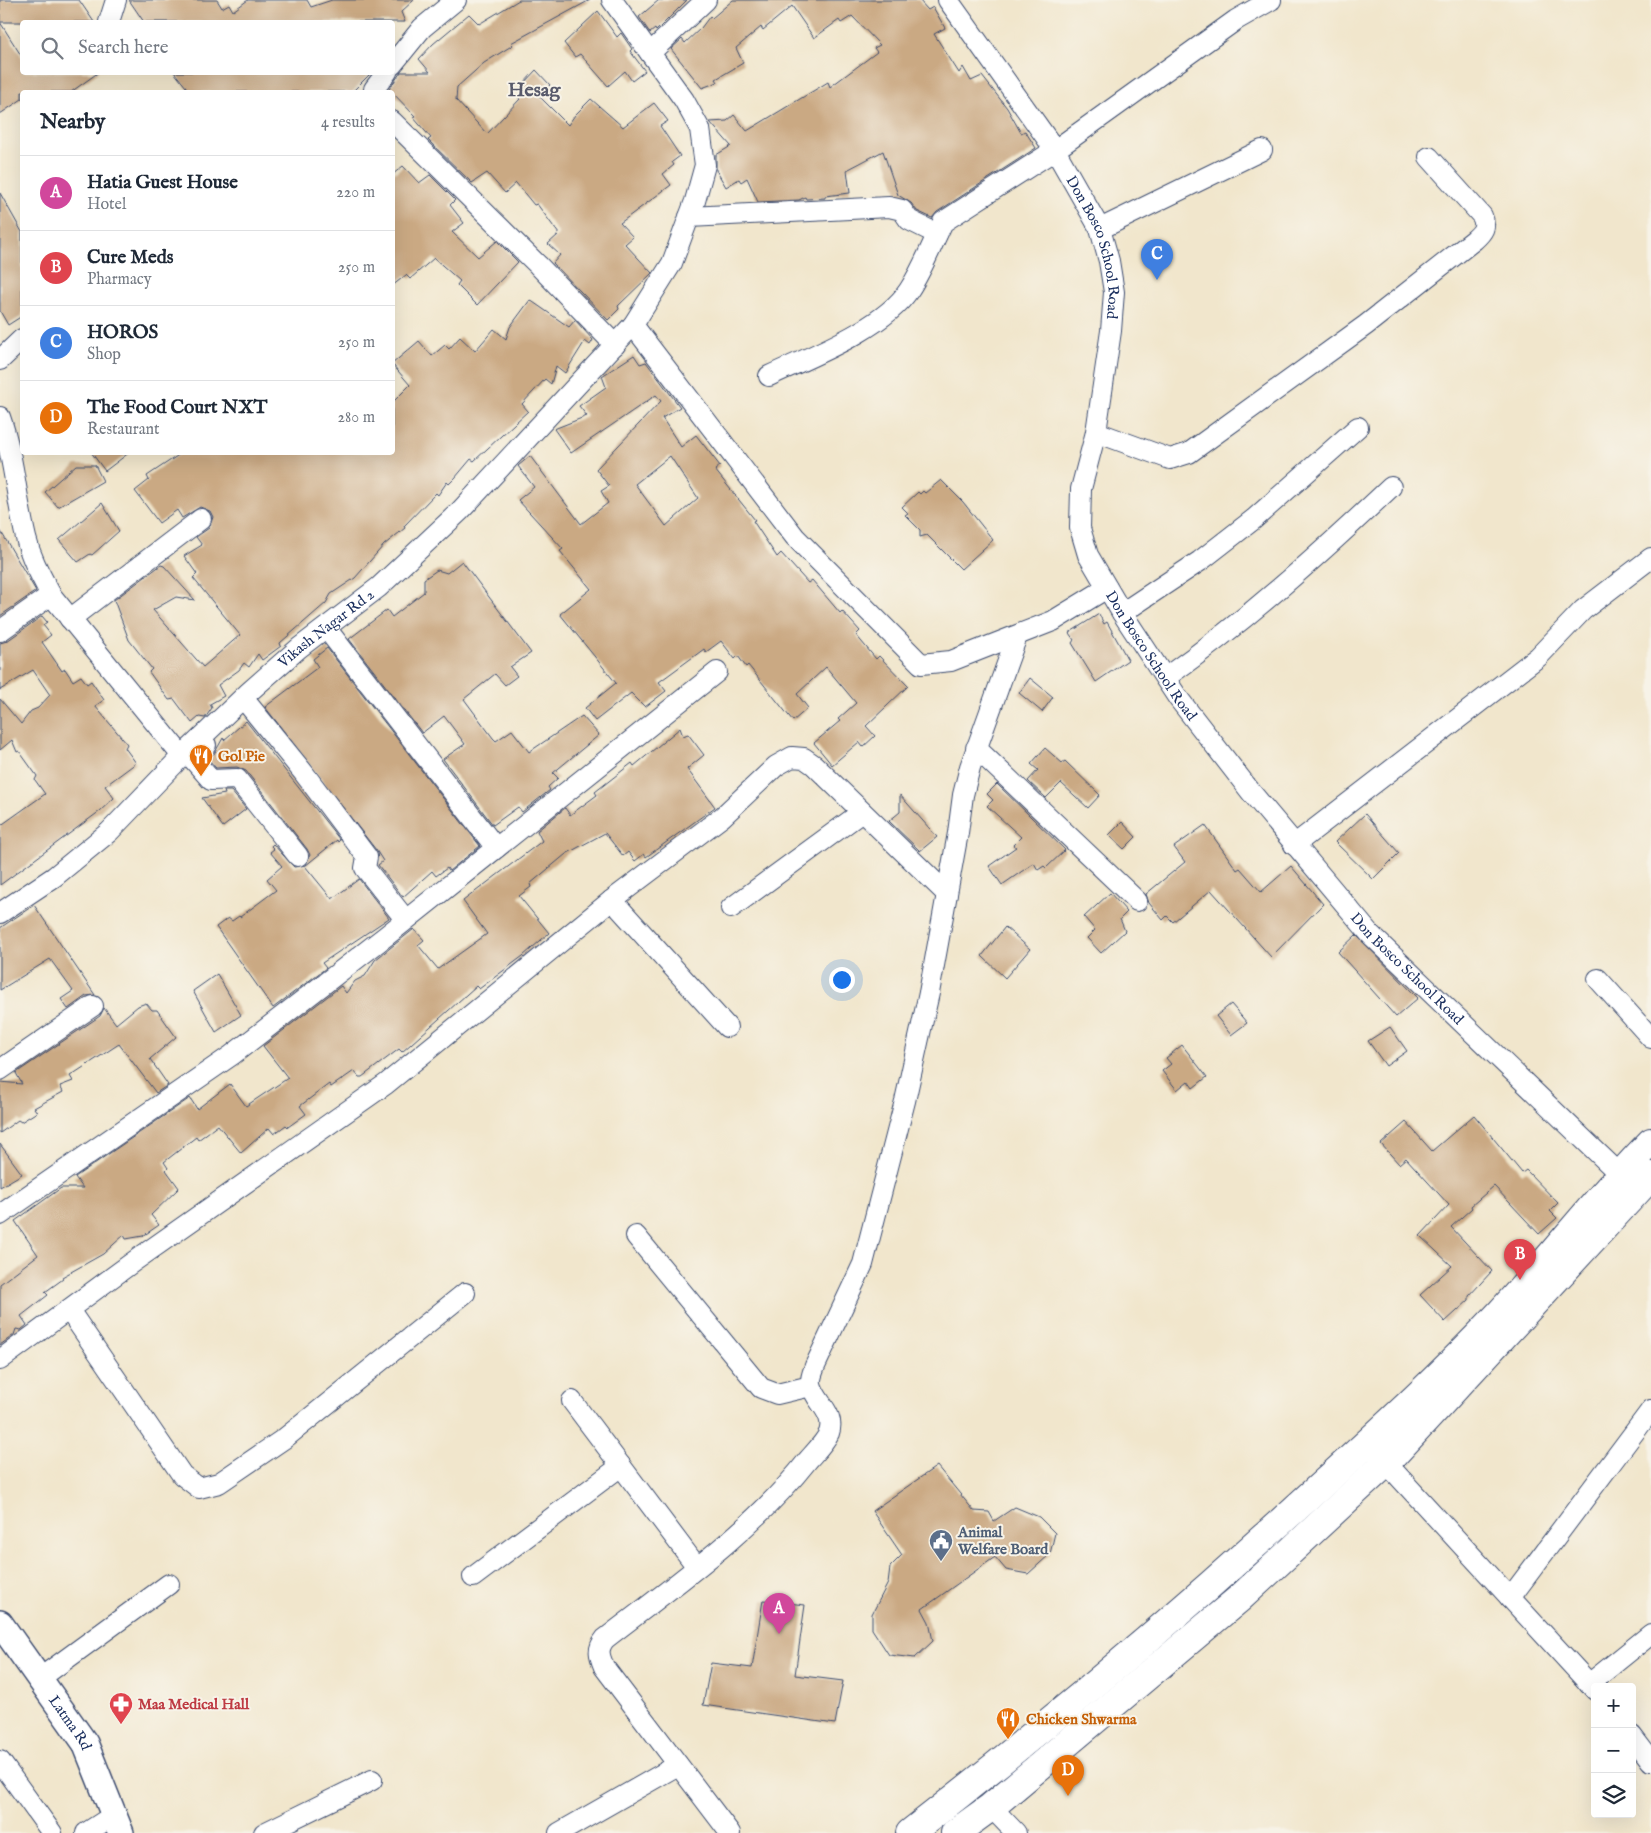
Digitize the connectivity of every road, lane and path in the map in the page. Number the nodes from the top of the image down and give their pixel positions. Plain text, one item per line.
1 (116, 0) edge
2 (456, 0) edge
3 (612, 0) edge
4 (706, 0) edge
5 (948, 0) edge
6 (1270, 0) edge
7 (110, 20) edge
8 (650, 53) junction
9 (395, 61) edge
10 (385, 75) edge
11 (374, 90) edge
12 (395, 124) edge
13 (1055, 150) junction
14 (1262, 150) dead end
15 (1429, 157) dead end
16 (689, 217) junction
17 (1100, 229) junction
18 (937, 234) junction
19 (633, 325) junction
20 (20, 341) edge
21 (615, 345) junction
22 (0, 360) edge
23 (770, 376) dead end
24 (0, 417) edge
25 (1358, 427) dead end
26 (1096, 432) junction
27 (1391, 487) dead end
28 (201, 519) dead end
29 (1651, 558) edge
30 (1108, 588) junction
31 (51, 594) junction
32 (1122, 613) junction
33 (70, 619) junction
34 (326, 628) junction
35 (0, 631) edge
36 (1017, 636) junction
37 (717, 672) dead end
38 (1165, 678) junction
39 (242, 698) junction
40 (200, 738) junction
41 (976, 748) junction
42 (182, 756) junction
43 (862, 812) junction
44 (1294, 845) junction
45 (496, 848) junction
46 (298, 856) dead end
47 (947, 894) junction
48 (612, 900) junction
49 (1137, 901) dead end
50 (731, 908) dead end
51 (0, 913) edge
52 (405, 919) junction
53 (1598, 979) dead end
54 (92, 1006) dead end
55 (727, 1027) dead end
56 (1651, 1038) edge
57 (0, 1070) edge
58 (1651, 1142) edge
59 (1636, 1181) edge
60 (0, 1215) edge
61 (636, 1236) dead end
62 (465, 1293) dead end
63 (68, 1310) junction
64 (0, 1360) edge
65 (811, 1386) junction
66 (572, 1401) dead end
67 (1651, 1410) edge
68 (1368, 1443) junction
69 (1386, 1463) junction
70 (621, 1466) junction
71 (697, 1567) junction
72 (473, 1577) dead end
73 (169, 1584) dead end
74 (1510, 1598) junction
75 (0, 1623) edge
76 (1651, 1634) edge
77 (39, 1678) junction
78 (1596, 1683) edge
79 (1591, 1686) edge
80 (1636, 1741) edge
81 (1651, 1761) edge
82 (0, 1762) edge
83 (678, 1765) junction
84 (372, 1780) dead end
85 (991, 1807) junction
86 (118, 1824) edge
87 (52, 1833) edge
88 (86, 1833) edge
89 (264, 1833) edge
90 (559, 1833) edge
91 (730, 1833) edge
92 (910, 1833) edge
93 (956, 1833) edge
94 (1016, 1833) edge

1 - 7 street
2 - 9 street
3 - 8 street, Vikash Nagar Rd 2
4 - 8 street
5 - 13 street, Don Bosco School Road
6 - 13 street
8 - 16 street, Vikash Nagar Rd 2
10 - 11 street
12 - 21 street
13 - 17 street, Don Bosco School Road
13 - 18 street
14 - 17 street
15 - 26 street
16 - 18 street
16 - 19 street, Vikash Nagar Rd 2
17 - 26 street, Don Bosco School Road
18 - 23 street
19 - 21 street, Vikash Nagar Rd 2
19 - 36 street
20 - 22 street
21 - 34 street, Vikash Nagar Rd 2
24 - 31 street
25 - 32 street
26 - 30 street, Don Bosco School Road
27 - 38 street
28 - 33 street
29 - 44 street
30 - 32 street, Don Bosco School Road
30 - 36 street
31 - 33 street
31 - 35 street
32 - 38 street, Don Bosco School Road
33 - 42 street
34 - 39 street, Vikash Nagar Rd 2
34 - 45 street
36 - 41 street
37 - 45 street
38 - 44 street, Don Bosco School Road
39 - 40 street, Vikash Nagar Rd 2
39 - 52 street
40 - 42 street, Vikash Nagar Rd 2
40 - 46 street
41 - 47 street
41 - 49 street
42 - 51 street, Vikash Nagar Rd 2
43 - 47 street
43 - 48 street
43 - 50 street
44 - 59 street, Don Bosco School Road
45 - 52 street
47 - 65 street
48 - 55 street
48 - 63 street
52 - 60 street
53 - 56 street
54 - 57 street
58 - 59 main road
59 - 68 main road
59 - 69 main road
61 - 65 street
62 - 63 street
63 - 64 street
65 - 71 street
66 - 70 street
67 - 74 street
68 - 69 street
68 - 92 main road
69 - 74 street
69 - 85 main road
70 - 71 street
70 - 72 street
71 - 83 street
73 - 77 street
74 - 79 street
75 - 77 street, Latma Rd
76 - 78 street
77 - 86 street, Latma Rd
80 - 81 street
82 - 87 street
83 - 90 street
83 - 91 street
84 - 89 street
85 - 93 main road
85 - 94 street
86 - 88 street

